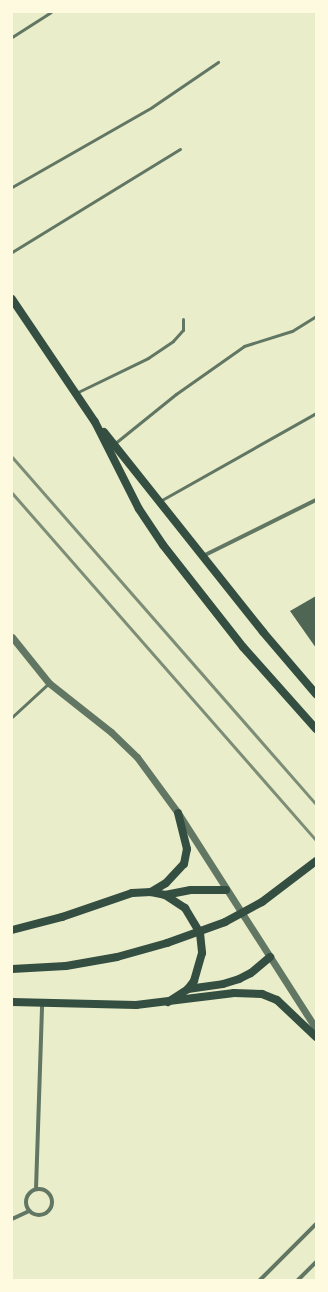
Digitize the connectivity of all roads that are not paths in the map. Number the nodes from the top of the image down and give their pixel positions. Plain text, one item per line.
1 (51, 12) edge
2 (12, 37) edge
3 (218, 62) dead end
4 (180, 149) dead end
5 (12, 187) edge
6 (12, 252) edge
7 (12, 299) edge
8 (316, 316) edge
9 (183, 319) dead end
10 (76, 393) junction
11 (316, 413) edge
12 (95, 422) junction
13 (114, 444) junction
14 (160, 500) junction
15 (316, 500) edge
16 (203, 556) junction
17 (12, 637) edge
18 (298, 673) junction
19 (49, 683) junction
20 (316, 684) edge
21 (316, 694) edge
22 (12, 717) edge
23 (316, 729) edge
24 (178, 813) junction
25 (316, 861) edge
26 (226, 890) junction
27 (151, 892) junction
28 (165, 895) junction
29 (12, 930) edge
30 (270, 957) junction
31 (12, 969) edge
32 (188, 989) junction
33 (12, 1002) edge
34 (165, 1003) junction
35 (42, 1004) junction
36 (316, 1029) edge
37 (316, 1037) edge
38 (36, 1189) junction
39 (29, 1211) junction
40 (12, 1220) edge
41 (316, 1224) edge
42 (316, 1262) edge
43 (260, 1280) edge
44 (298, 1280) edge

1 - 2 lane
3 - 5 lane
4 - 6 lane
7 - 10 main road
8 - 13 lane
9 - 10 lane
10 - 12 main road
11 - 14 lane
12 - 13 main road
12 - 23 main road
13 - 14 main road
14 - 16 main road
15 - 16 street
16 - 18 main road
17 - 19 street
18 - 20 main road
18 - 21 main road
19 - 22 lane
19 - 24 street
24 - 26 street
24 - 27 main road
25 - 31 main road
26 - 28 main road
26 - 30 street
27 - 28 main road
27 - 29 main road
28 - 32 main road
30 - 32 main road
30 - 36 street
32 - 34 main road
33 - 35 main road
34 - 35 main road
34 - 37 main road
35 - 38 street
38 - 39 street
38 - 39 street
39 - 40 street
41 - 43 street
42 - 44 street

